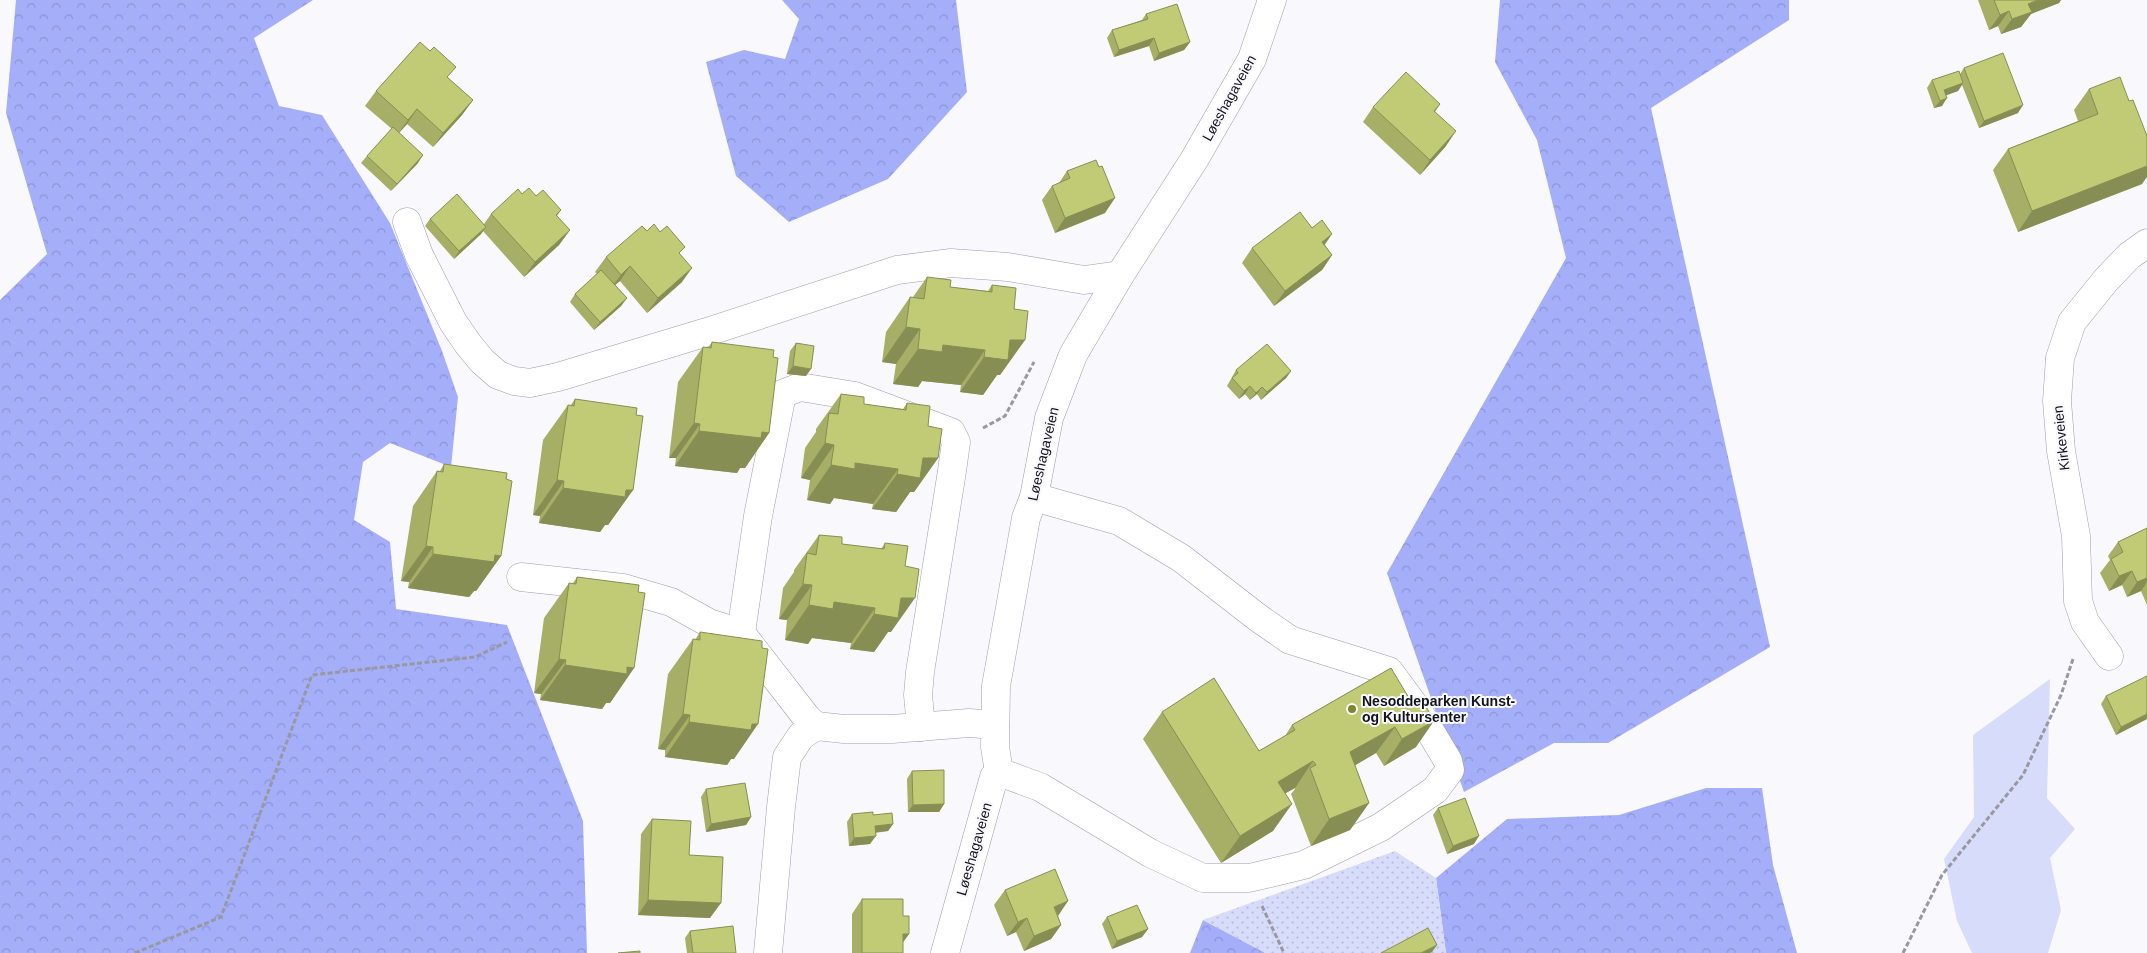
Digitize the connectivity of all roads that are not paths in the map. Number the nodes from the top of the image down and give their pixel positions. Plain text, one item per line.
1 (1272, 0) edge
2 (407, 222) dead end
3 (2147, 243) edge
4 (1120, 275) junction
5 (1034, 497) junction
6 (521, 576) dead end
7 (742, 633) junction
8 (2109, 656) dead end
9 (995, 725) junction
10 (816, 726) junction
11 (921, 726) junction
12 (999, 772) junction
13 (768, 953) edge
14 (945, 953) edge

1 - 4 street, Løeshagaveien
2 - 4 street
3 - 8 street, Kirkeveien
4 - 5 street, Løeshagaveien
5 - 9 street, Løeshagaveien
5 - 12 street
6 - 7 street
7 - 10 street
7 - 11 street
9 - 11 street
9 - 12 street, Løeshagaveien
10 - 11 street
10 - 13 street
12 - 14 street, Løeshagaveien

